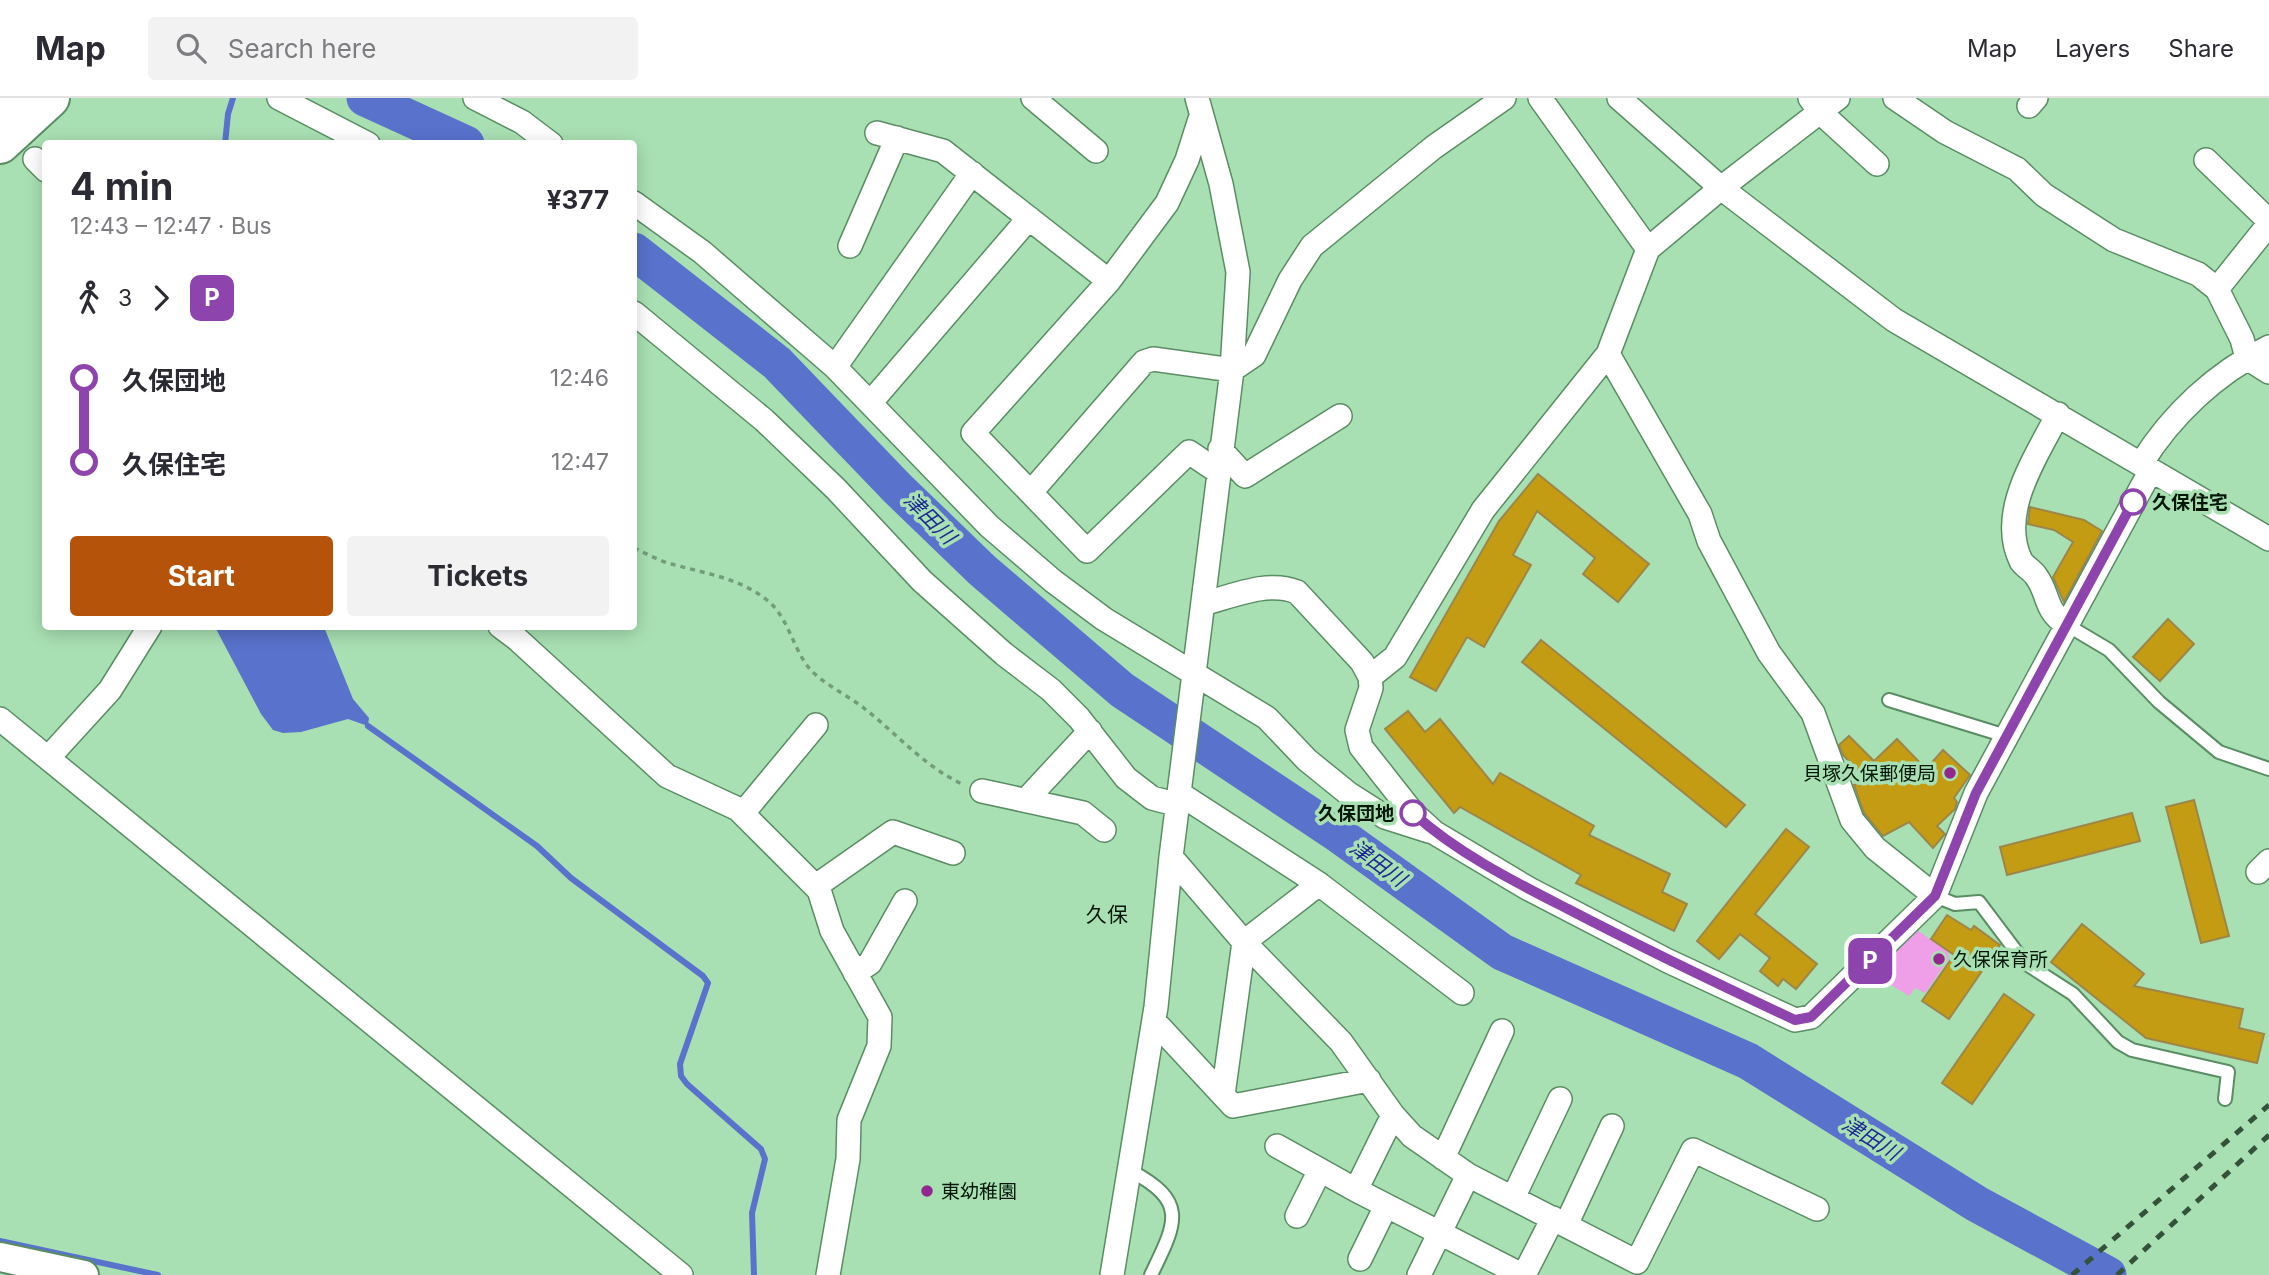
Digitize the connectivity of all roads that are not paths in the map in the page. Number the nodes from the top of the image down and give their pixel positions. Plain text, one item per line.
1 (6, 98) edge
2 (50, 98) edge
3 (279, 98) edge
4 (475, 98) edge
5 (1033, 98) edge
6 (1504, 98) edge
7 (1540, 98) edge
8 (1895, 98) edge
9 (1621, 99) edge
10 (0, 103) edge
11 (1823, 103) edge
12 (1199, 107) edge
13 (360, 140) edge
14 (546, 140) edge
15 (0, 144) edge
16 (1096, 151) dead end
17 (2206, 160) dead end
18 (1877, 164) dead end
19 (972, 173) junction
20 (1721, 188) junction
21 (637, 205) edge
22 (1029, 218) junction
23 (2269, 223) edge
24 (850, 246) dead end
25 (1648, 249) junction
26 (1109, 281) junction
27 (2217, 289) junction
28 (637, 315) edge
29 (2269, 348) edge
30 (1608, 354) junction
31 (2247, 358) junction
32 (835, 367) junction
33 (1231, 370) junction
34 (2269, 372) edge
35 (871, 402) junction
36 (2058, 414) junction
37 (1340, 416) dead end
38 (1219, 460) junction
39 (2146, 467) junction
40 (1031, 492) junction
41 (2269, 539) edge
42 (1203, 604) junction
43 (2067, 625) junction
44 (148, 630) edge
45 (505, 630) edge
46 (1195, 676) junction
47 (1370, 677) junction
48 (1889, 700) dead end
49 (0, 719) edge
50 (816, 726) dead end
51 (1090, 731) junction
52 (2006, 736) junction
53 (48, 758) junction
54 (2269, 769) edge
55 (982, 791) road end
56 (1026, 800) junction
57 (1180, 800) junction
58 (743, 813) junction
59 (1104, 830) dead end
60 (1435, 833) junction
61 (953, 853) dead end
62 (1171, 858) junction
63 (1319, 884) junction
64 (816, 886) junction
65 (1935, 896) junction
66 (905, 901) dead end
67 (1244, 942) junction
68 (855, 973) junction
69 (1462, 993) dead end
70 (1154, 1021) junction
71 (1502, 1031) dead end
72 (1370, 1080) junction
73 (1223, 1095) junction
74 (1560, 1099) dead end
75 (2225, 1099) dead end
76 (1393, 1115) junction
77 (1612, 1126) dead end
78 (1277, 1146) dead end
79 (1443, 1158) junction
80 (1320, 1170) junction
81 (1131, 1171) junction
82 (1468, 1175) junction
83 (1356, 1190) junction
84 (1513, 1198) junction
85 (1386, 1206) junction
86 (1817, 1209) dead end
87 (1297, 1216) dead end
88 (1559, 1222) junction
89 (1438, 1232) junction
90 (0, 1257) edge
91 (1360, 1259) dead end
92 (84, 1275) edge
93 (681, 1275) edge
94 (828, 1275) edge
95 (1112, 1275) edge
96 (1151, 1275) edge
97 (1419, 1275) edge
98 (1523, 1275) edge

1 - 10 highway
2 - 15 highway
3 - 13 street
4 - 14 street
5 - 16 street
6 - 33 street
7 - 25 street
8 - 27 street
9 - 20 street
11 - 18 street
11 - 20 street
12 - 26 street
12 - 33 street
17 - 23 street
19 - 22 street
19 - 24 street
19 - 32 street
20 - 25 street
20 - 36 street
21 - 32 street
22 - 26 street
22 - 35 street
23 - 27 street
25 - 30 street
26 - 40 street
27 - 31 street
28 - 51 street
29 - 31 street
30 - 47 street
30 - 65 street
31 - 34 street
31 - 39 street
32 - 35 street
33 - 38 street
33 - 40 street
35 - 46 street
36 - 39 street
36 - 43 street
37 - 38 street
38 - 40 street
38 - 42 street
39 - 41 street
39 - 43 street
42 - 46 street
42 - 47 street
43 - 52 street
43 - 54 lane
44 - 53 street
45 - 58 street
46 - 57 street
46 - 60 street
47 - 60 street
48 - 52 lane
49 - 53 street
50 - 58 street
51 - 56 street
51 - 57 street
52 - 65 street
53 - 93 street
55 - 56 street
56 - 59 street
57 - 62 street
57 - 63 street
58 - 64 street
60 - 65 street
61 - 64 street
62 - 67 street
62 - 70 street
63 - 67 street
63 - 69 street
64 - 68 street
65 - 75 lane
66 - 68 street
67 - 72 street
67 - 73 street
68 - 94 street
70 - 73 street
70 - 81 street
71 - 79 street
72 - 73 street
72 - 76 street
74 - 84 street
76 - 79 street
76 - 83 street
77 - 88 street
78 - 80 street
79 - 82 street
80 - 83 street
80 - 87 street
81 - 95 street
81 - 96 lane
82 - 84 street
82 - 89 street
83 - 85 street
84 - 88 street
85 - 89 street
85 - 91 street
86 - 88 street
88 - 98 street
89 - 97 street
89 - 98 street
90 - 92 street

